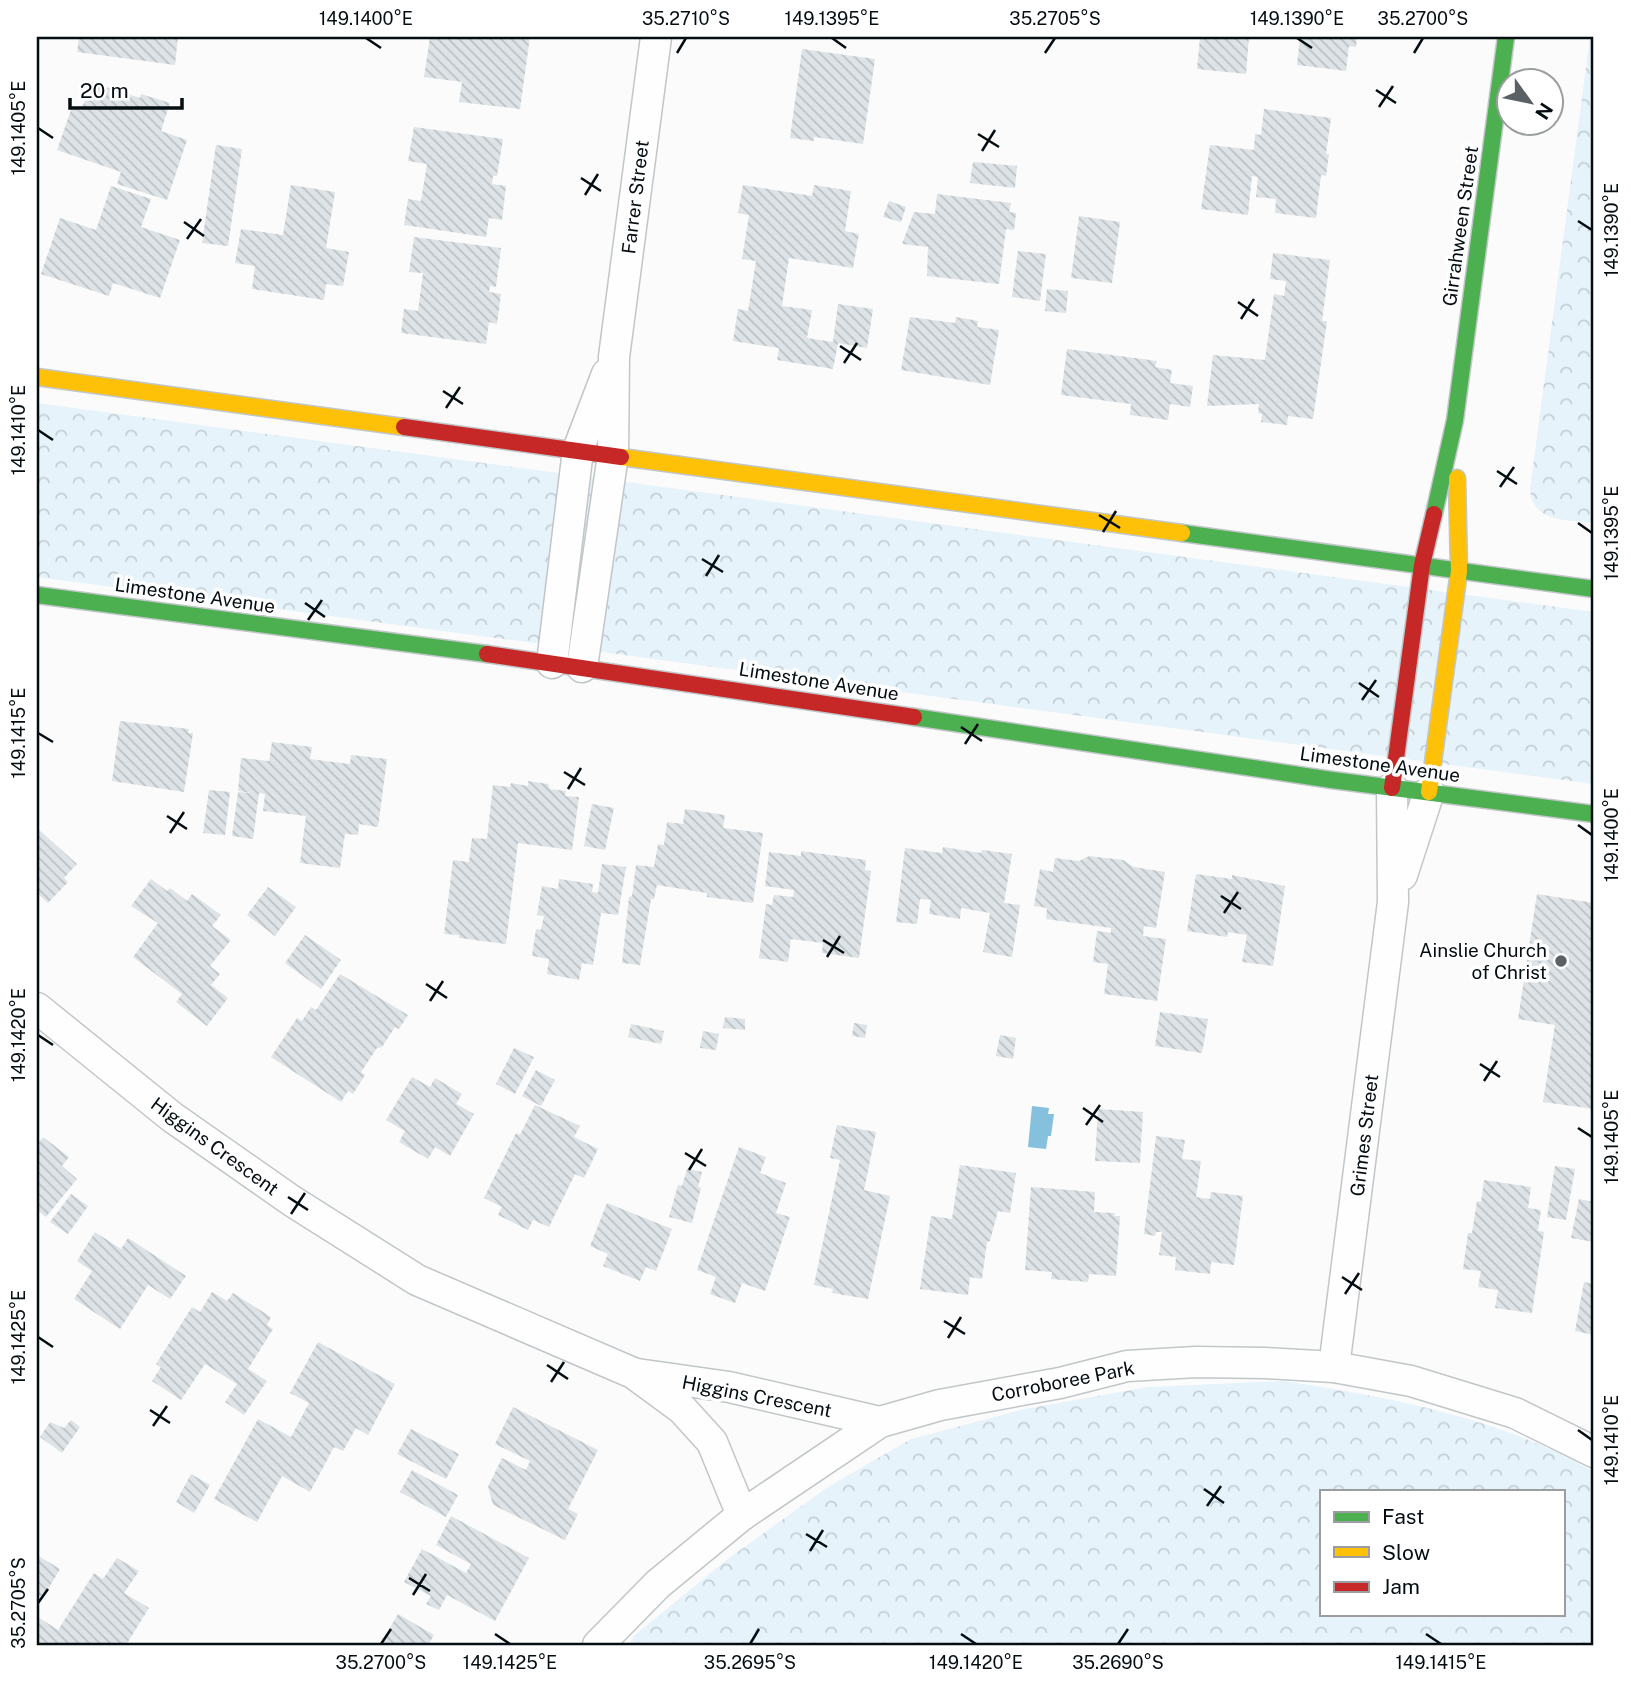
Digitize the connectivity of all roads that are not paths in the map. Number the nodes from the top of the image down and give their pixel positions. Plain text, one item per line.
1 (656, 37) edge
2 (1506, 37) edge
3 (614, 357) junction
4 (37, 377) edge
5 (1455, 420) junction
6 (578, 450) junction
7 (613, 455) junction
8 (1422, 565) junction
9 (1459, 570) junction
10 (1594, 589) edge
11 (37, 595) edge
12 (552, 663) junction
13 (582, 667) junction
14 (1392, 788) junction
15 (1429, 792) junction
16 (1594, 814) edge
17 (1393, 902) junction
18 (37, 1008) edge
19 (1334, 1367) junction
20 (633, 1373) junction
21 (880, 1422) junction
22 (1594, 1452) edge
23 (742, 1516) junction
24 (598, 1645) edge

1 - 3 street, Farrer Street
2 - 5 main road, Girrahween Street
3 - 6 street, Farrer Street
3 - 7 street, Farrer Street
4 - 6 main road
5 - 8 main road, Girrahween Street
5 - 9 main road, Girrahween Street
6 - 7 main road
6 - 12 street, Farrer Street
7 - 8 main road
7 - 13 street, Farrer Street
8 - 9 main road
8 - 14 main road, Girrahween Street
9 - 10 main road
9 - 15 main road, Girrahween Street
11 - 12 main road, Limestone Avenue
12 - 13 main road, Limestone Avenue
13 - 14 main road, Limestone Avenue
14 - 15 main road, Limestone Avenue
14 - 17 street, Grimes Street
15 - 16 main road, Limestone Avenue
15 - 17 street, Grimes Street
17 - 19 street, Grimes Street
18 - 20 street, Higgins Crescent
19 - 21 street, Corroboree Park
19 - 22 street, Corroboree Park
20 - 21 street, Higgins Crescent
20 - 23 street, Higgins Crescent
21 - 23 street, Corroboree Park
23 - 24 street, Corroboree Park

